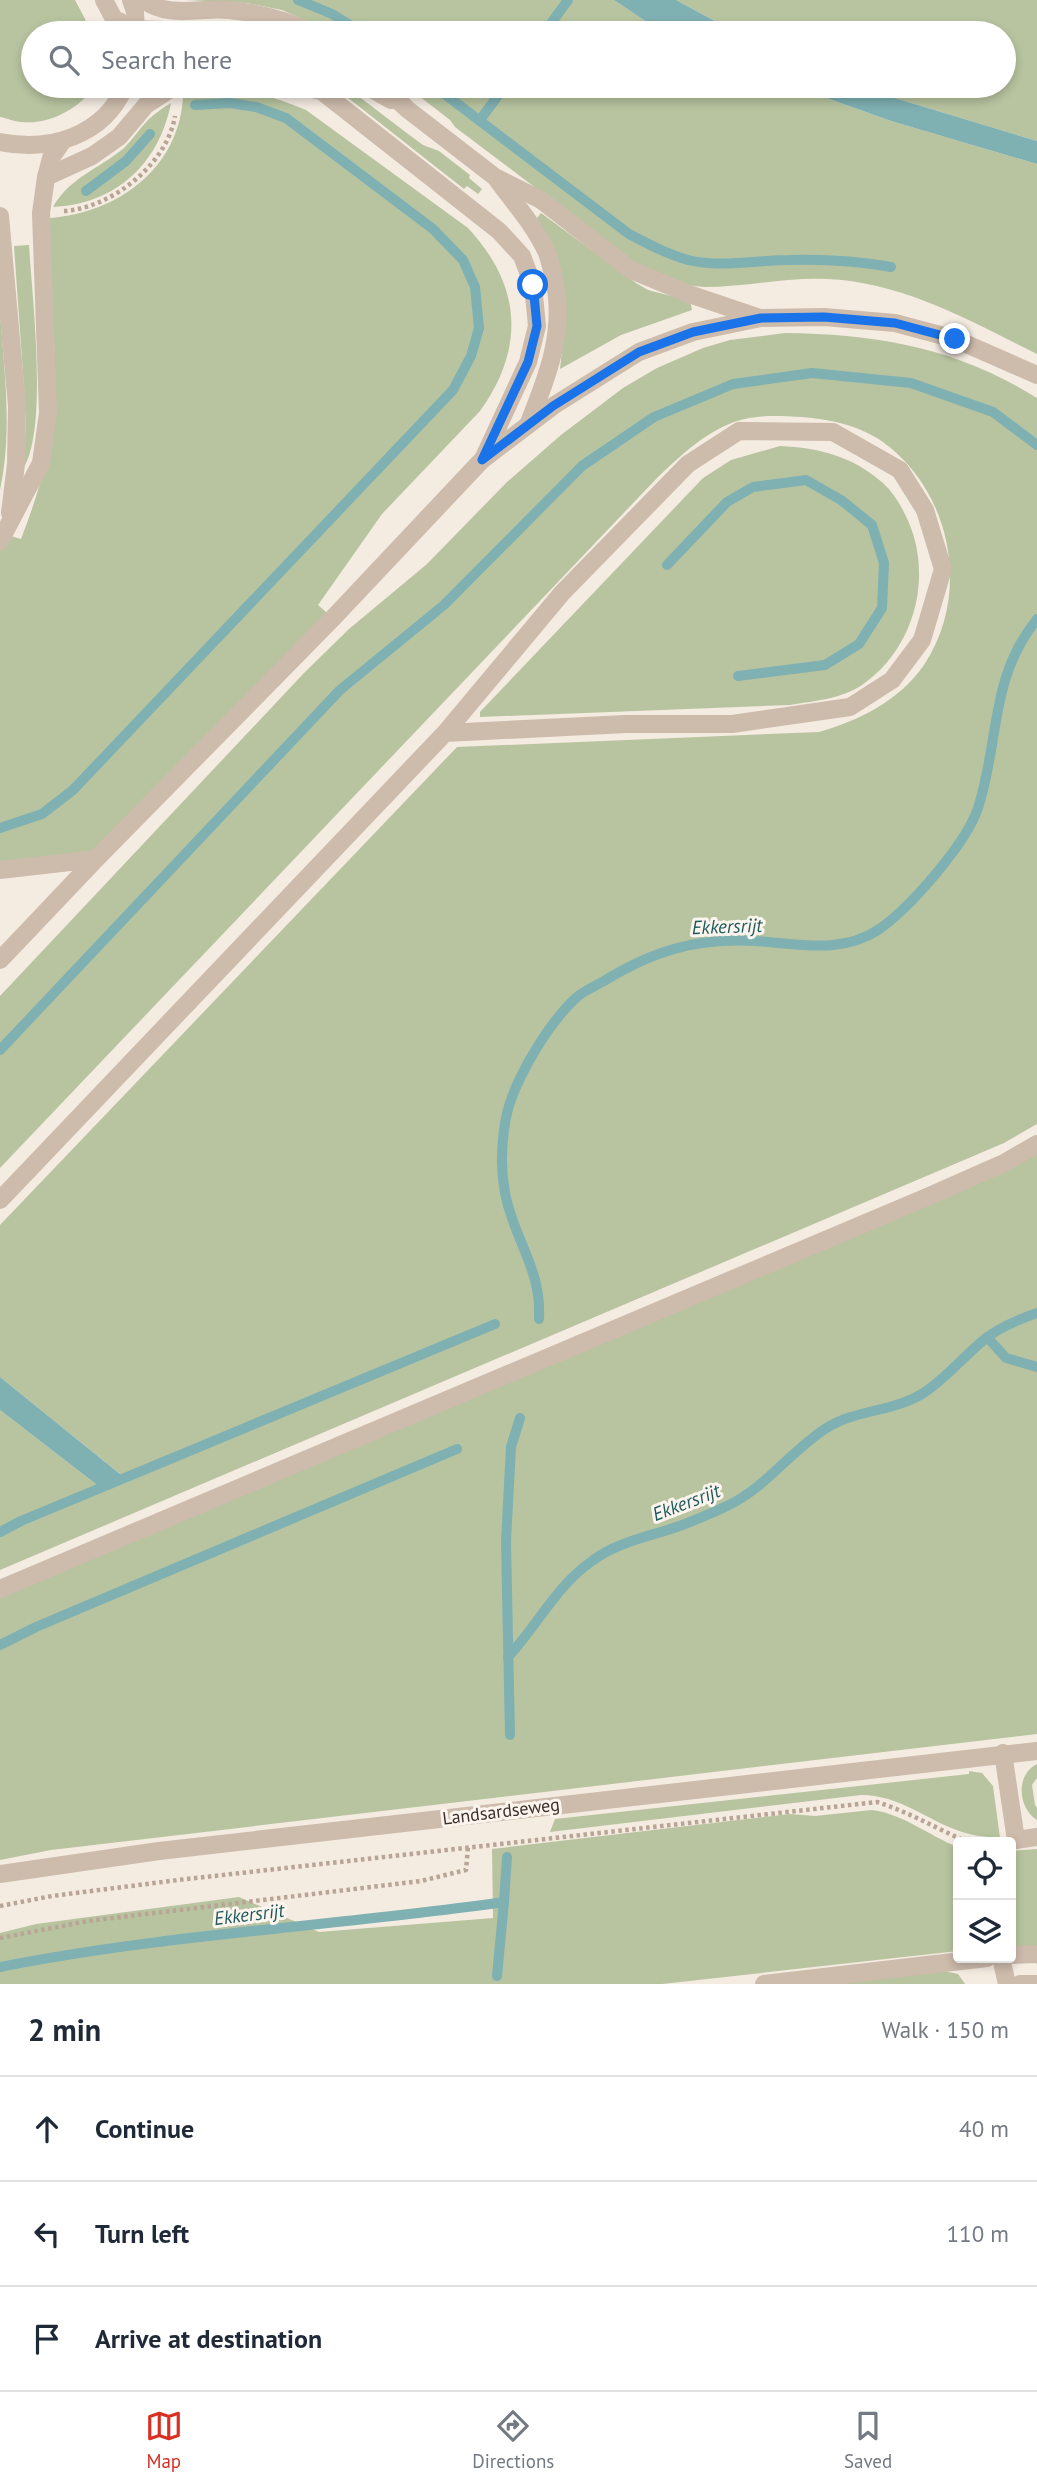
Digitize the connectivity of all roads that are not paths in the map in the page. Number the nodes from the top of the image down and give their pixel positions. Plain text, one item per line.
1 (104, 0) edge
2 (131, 0) edge
3 (144, 0) edge
4 (118, 21) edge
5 (134, 21) edge
6 (287, 21) edge
7 (118, 98) edge
8 (157, 98) edge
9 (332, 98) edge
10 (387, 98) edge
11 (396, 98) edge
12 (407, 109) junction
13 (0, 142) edge
14 (62, 142) junction
15 (46, 177) junction
16 (495, 177) junction
17 (0, 216) edge
18 (761, 318) junction
19 (1037, 375) edge
20 (528, 425) junction
21 (482, 460) junction
22 (8, 522) junction
23 (0, 541) edge
24 (445, 733) junction
25 (96, 859) junction
26 (0, 870) edge
27 (0, 960) edge
28 (1037, 1144) edge
29 (0, 1200) edge
30 (0, 1590) edge
31 (1037, 1751) edge
32 (1003, 1753) junction
33 (1037, 1837) edge
34 (0, 1874) edge
35 (1037, 1954) edge
36 (1016, 1955) edge
37 (953, 1962) edge
38 (1002, 1963) edge
39 (764, 1984) edge
40 (1007, 1984) edge
41 (1020, 1984) edge
42 (1037, 1984) edge

1 - 4 street
2 - 5 street
3 - 6 street
7 - 14 street
8 - 15 street
9 - 21 street
10 - 12 street
11 - 12 street
12 - 16 street
13 - 14 street
14 - 15 street
15 - 22 street
16 - 18 street
16 - 20 street
17 - 22 street
18 - 19 street
18 - 20 street
20 - 21 street
21 - 25 street
22 - 23 street
24 - 24 street
24 - 29 street
25 - 26 street
25 - 27 street
28 - 30 street
31 - 32 street, Landsardseweg
32 - 33 street
32 - 34 street, Landsardseweg
35 - 36 street
37 - 39 street
38 - 40 street
41 - 42 street

